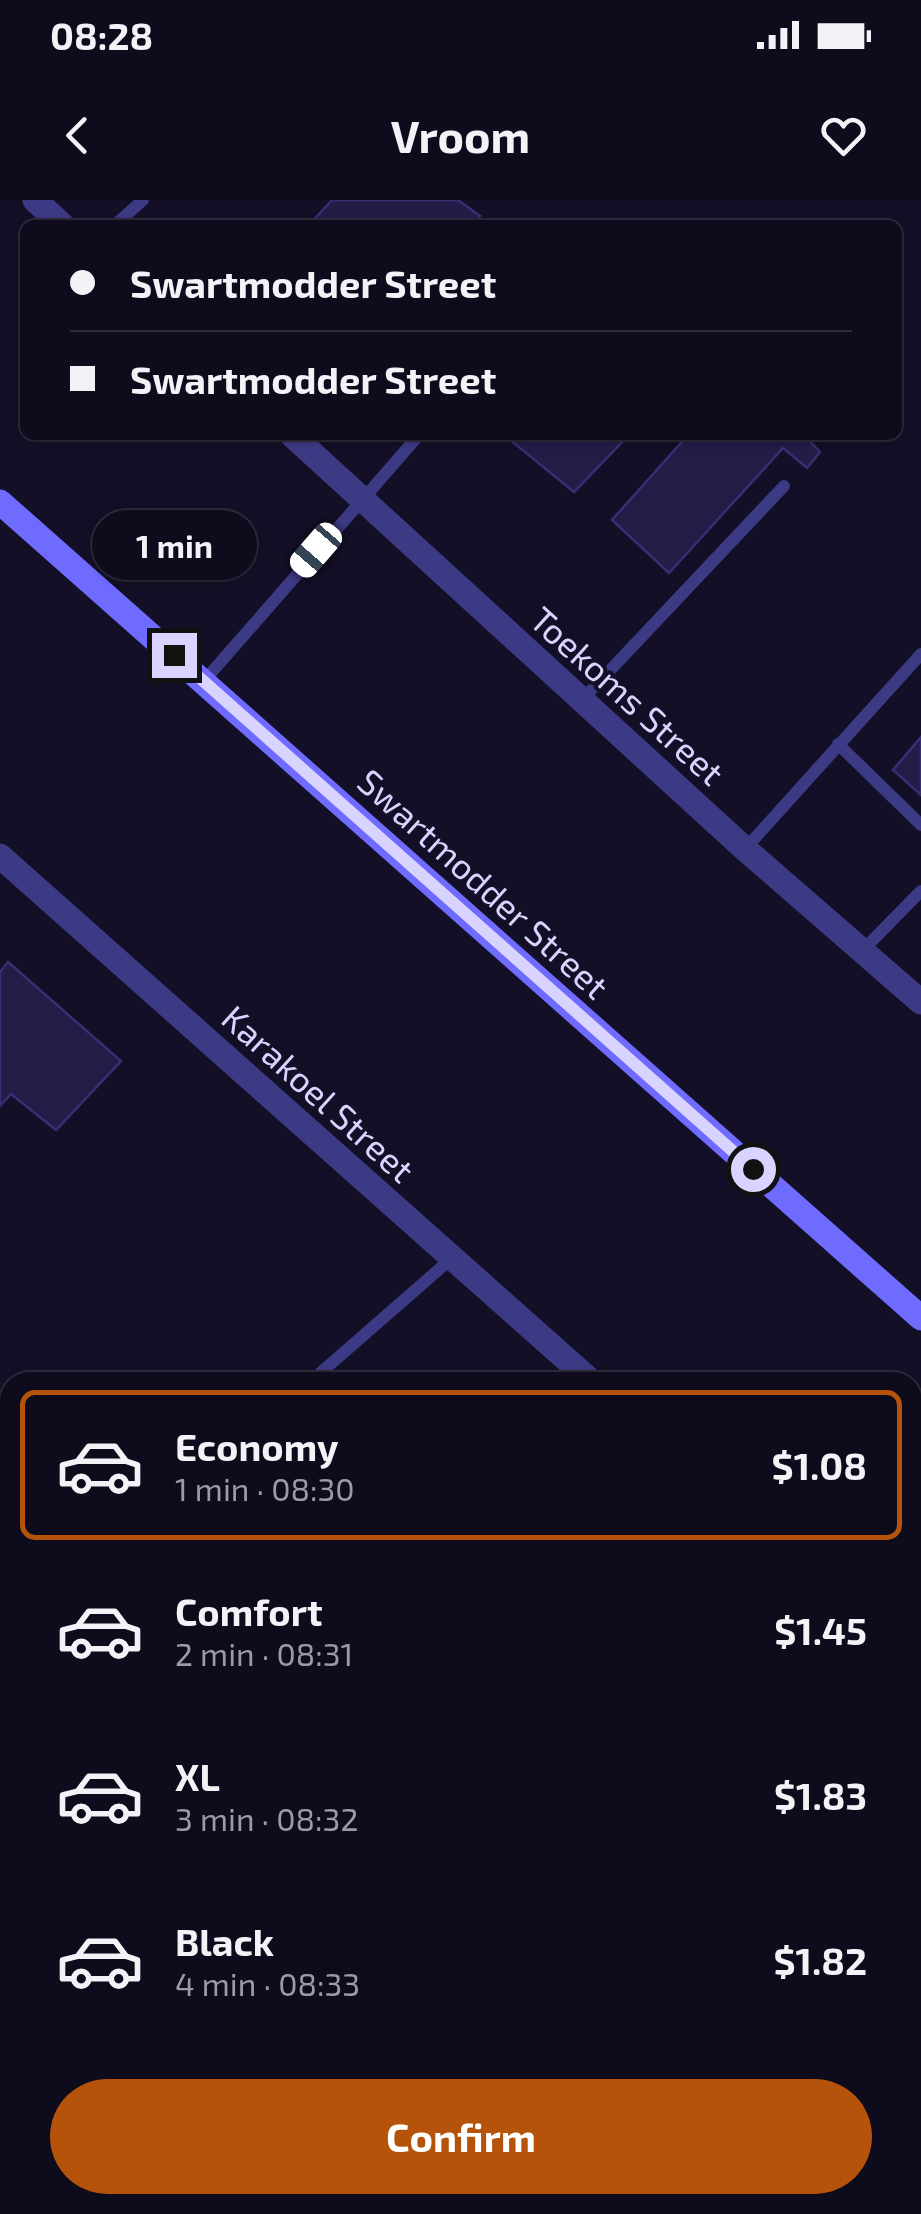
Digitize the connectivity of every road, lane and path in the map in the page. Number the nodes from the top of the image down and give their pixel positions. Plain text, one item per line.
1 (35, 200) edge
2 (144, 200) edge
3 (57, 220) edge
4 (120, 220) edge
5 (298, 440) edge
6 (414, 440) edge
7 (784, 486) dead end
8 (362, 498) junction
9 (0, 502) edge
10 (921, 654) edge
11 (204, 680) junction
12 (581, 700) junction
13 (838, 744) junction
14 (921, 825) edge
15 (744, 849) junction
16 (0, 856) edge
17 (921, 891) edge
18 (863, 950) junction
19 (921, 1002) edge
20 (452, 1258) junction
21 (921, 1318) edge
22 (321, 1372) edge
23 (581, 1372) edge

1 - 3 street
2 - 4 lane
5 - 8 street, Toekoms Street
6 - 8 lane
7 - 12 lane
8 - 11 lane
8 - 12 street, Toekoms Street
9 - 11 main road, Swartmodder Street
10 - 13 lane
11 - 21 main road, Swartmodder Street
12 - 15 street, Toekoms Street
13 - 14 lane
13 - 15 lane
15 - 18 street, Toekoms Street
16 - 20 street, Karakoel Street
17 - 18 lane
18 - 19 street, Toekoms Street
20 - 22 lane
20 - 23 street, Karakoel Street

